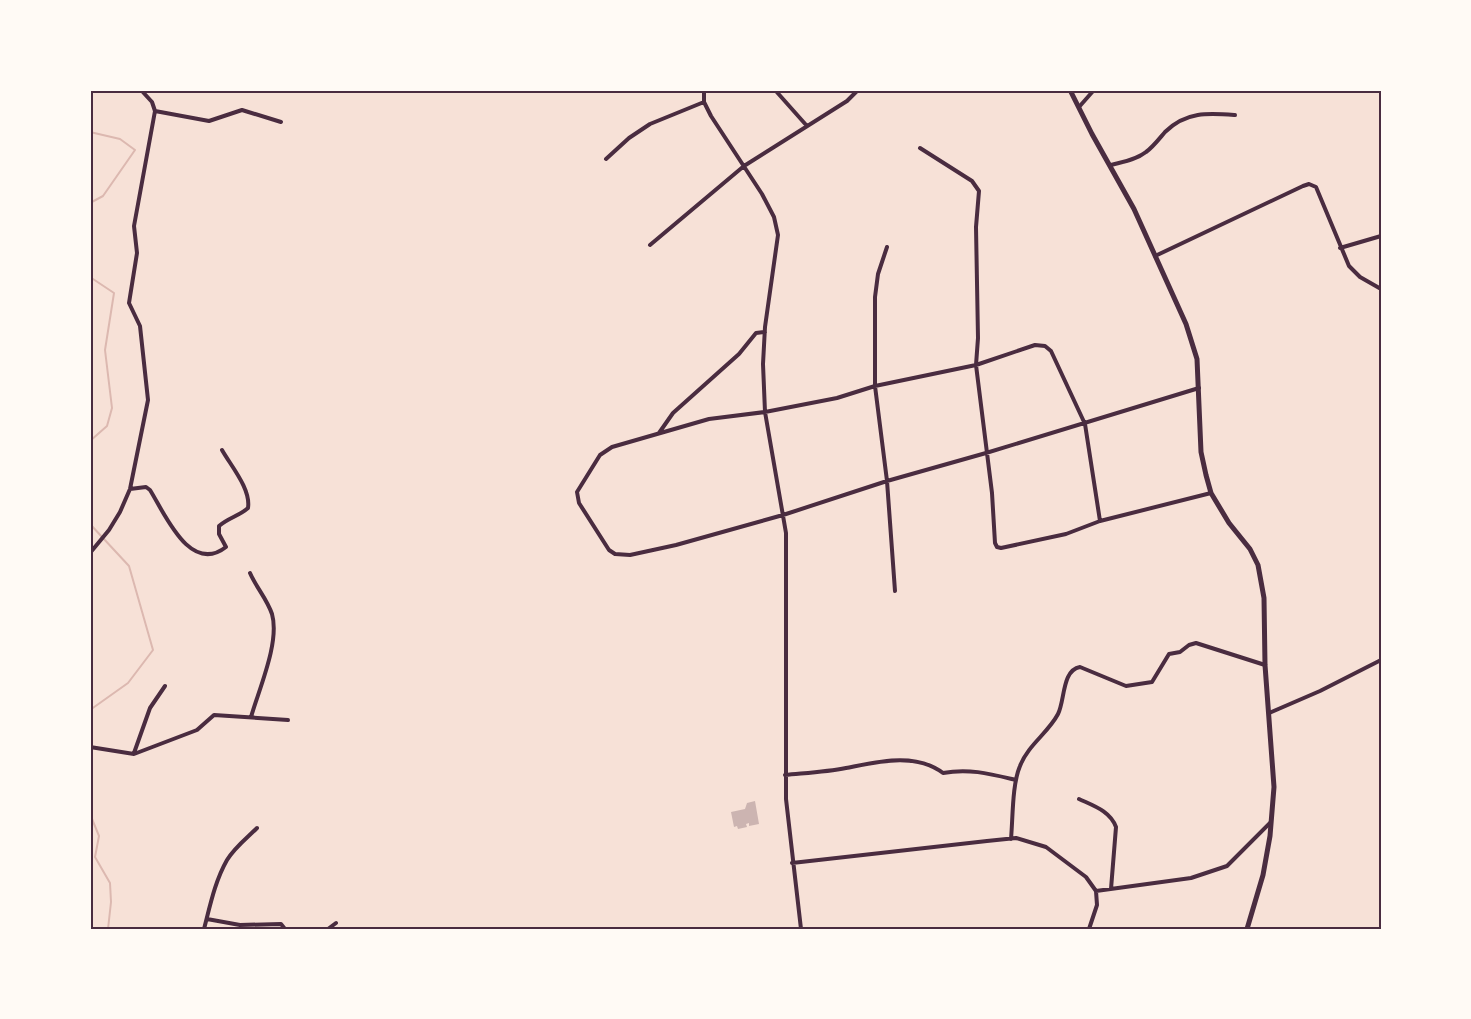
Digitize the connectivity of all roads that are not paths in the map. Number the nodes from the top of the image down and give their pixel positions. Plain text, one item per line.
1 (141, 90) edge
2 (704, 90) edge
3 (775, 90) edge
4 (858, 90) edge
5 (1070, 90) edge
6 (1094, 90) edge
7 (705, 102) junction
8 (1079, 107) junction
9 (155, 111) junction
10 (1235, 115) dead end
11 (282, 122) dead end
12 (807, 126) junction
13 (920, 148) dead end
14 (606, 159) dead end
15 (1110, 165) junction
16 (744, 166) junction
17 (1381, 236) edge
18 (650, 245) dead end
19 (887, 247) dead end
20 (1340, 248) junction
21 (1155, 256) junction
22 (1381, 289) edge
23 (765, 332) junction
24 (976, 365) junction
25 (875, 386) junction
26 (1199, 388) junction
27 (765, 412) junction
28 (1085, 424) junction
29 (659, 434) junction
30 (222, 450) dead end
31 (987, 453) junction
32 (887, 481) junction
33 (130, 489) junction
34 (1211, 493) junction
35 (783, 515) junction
36 (1100, 521) junction
37 (90, 553) edge
38 (250, 573) dead end
39 (895, 591) dead end
40 (1381, 660) edge
41 (1265, 665) junction
42 (165, 686) dead end
43 (1269, 713) junction
44 (251, 717) junction
45 (288, 720) dead end
46 (90, 747) edge
47 (134, 754) junction
48 (785, 775) junction
49 (1016, 780) junction
50 (1079, 799) dead end
51 (1272, 821) junction
52 (257, 828) dead end
53 (1011, 839) junction
54 (792, 863) junction
55 (1111, 889) junction
56 (1096, 891) junction
57 (207, 919) junction
58 (336, 923) dead end
59 (204, 929) edge
60 (285, 929) edge
61 (328, 929) edge
62 (801, 929) edge
63 (1089, 929) edge
64 (1248, 929) edge

1 - 9 street
2 - 7 street
3 - 12 street
4 - 12 street
5 - 8 main road
6 - 8 street
7 - 14 street
7 - 16 street
8 - 15 main road
9 - 11 street
9 - 33 street
10 - 15 street
12 - 16 street
13 - 24 street
15 - 21 main road
16 - 18 street
16 - 23 street
17 - 20 street
19 - 25 street
20 - 21 street
20 - 22 street
21 - 26 main road
23 - 27 street
23 - 29 street
24 - 25 street
24 - 28 street
24 - 31 street
25 - 27 street
25 - 32 street
26 - 28 street
26 - 34 main road
27 - 29 street
27 - 35 street
28 - 31 street
28 - 36 street
29 - 35 street
30 - 33 street
31 - 32 street
31 - 36 street
32 - 35 street
32 - 39 street
33 - 37 street
34 - 36 street
34 - 41 main road
35 - 48 street
38 - 44 street
40 - 43 street
41 - 43 main road
41 - 49 street
42 - 47 street
43 - 51 main road
44 - 45 street
44 - 47 street
46 - 47 street
48 - 49 street
48 - 54 street
49 - 53 street
50 - 55 street
51 - 55 street
51 - 64 main road
52 - 57 street
53 - 54 street
53 - 56 street
54 - 62 street
55 - 56 street
56 - 63 street
57 - 59 street
57 - 60 street
58 - 61 street

